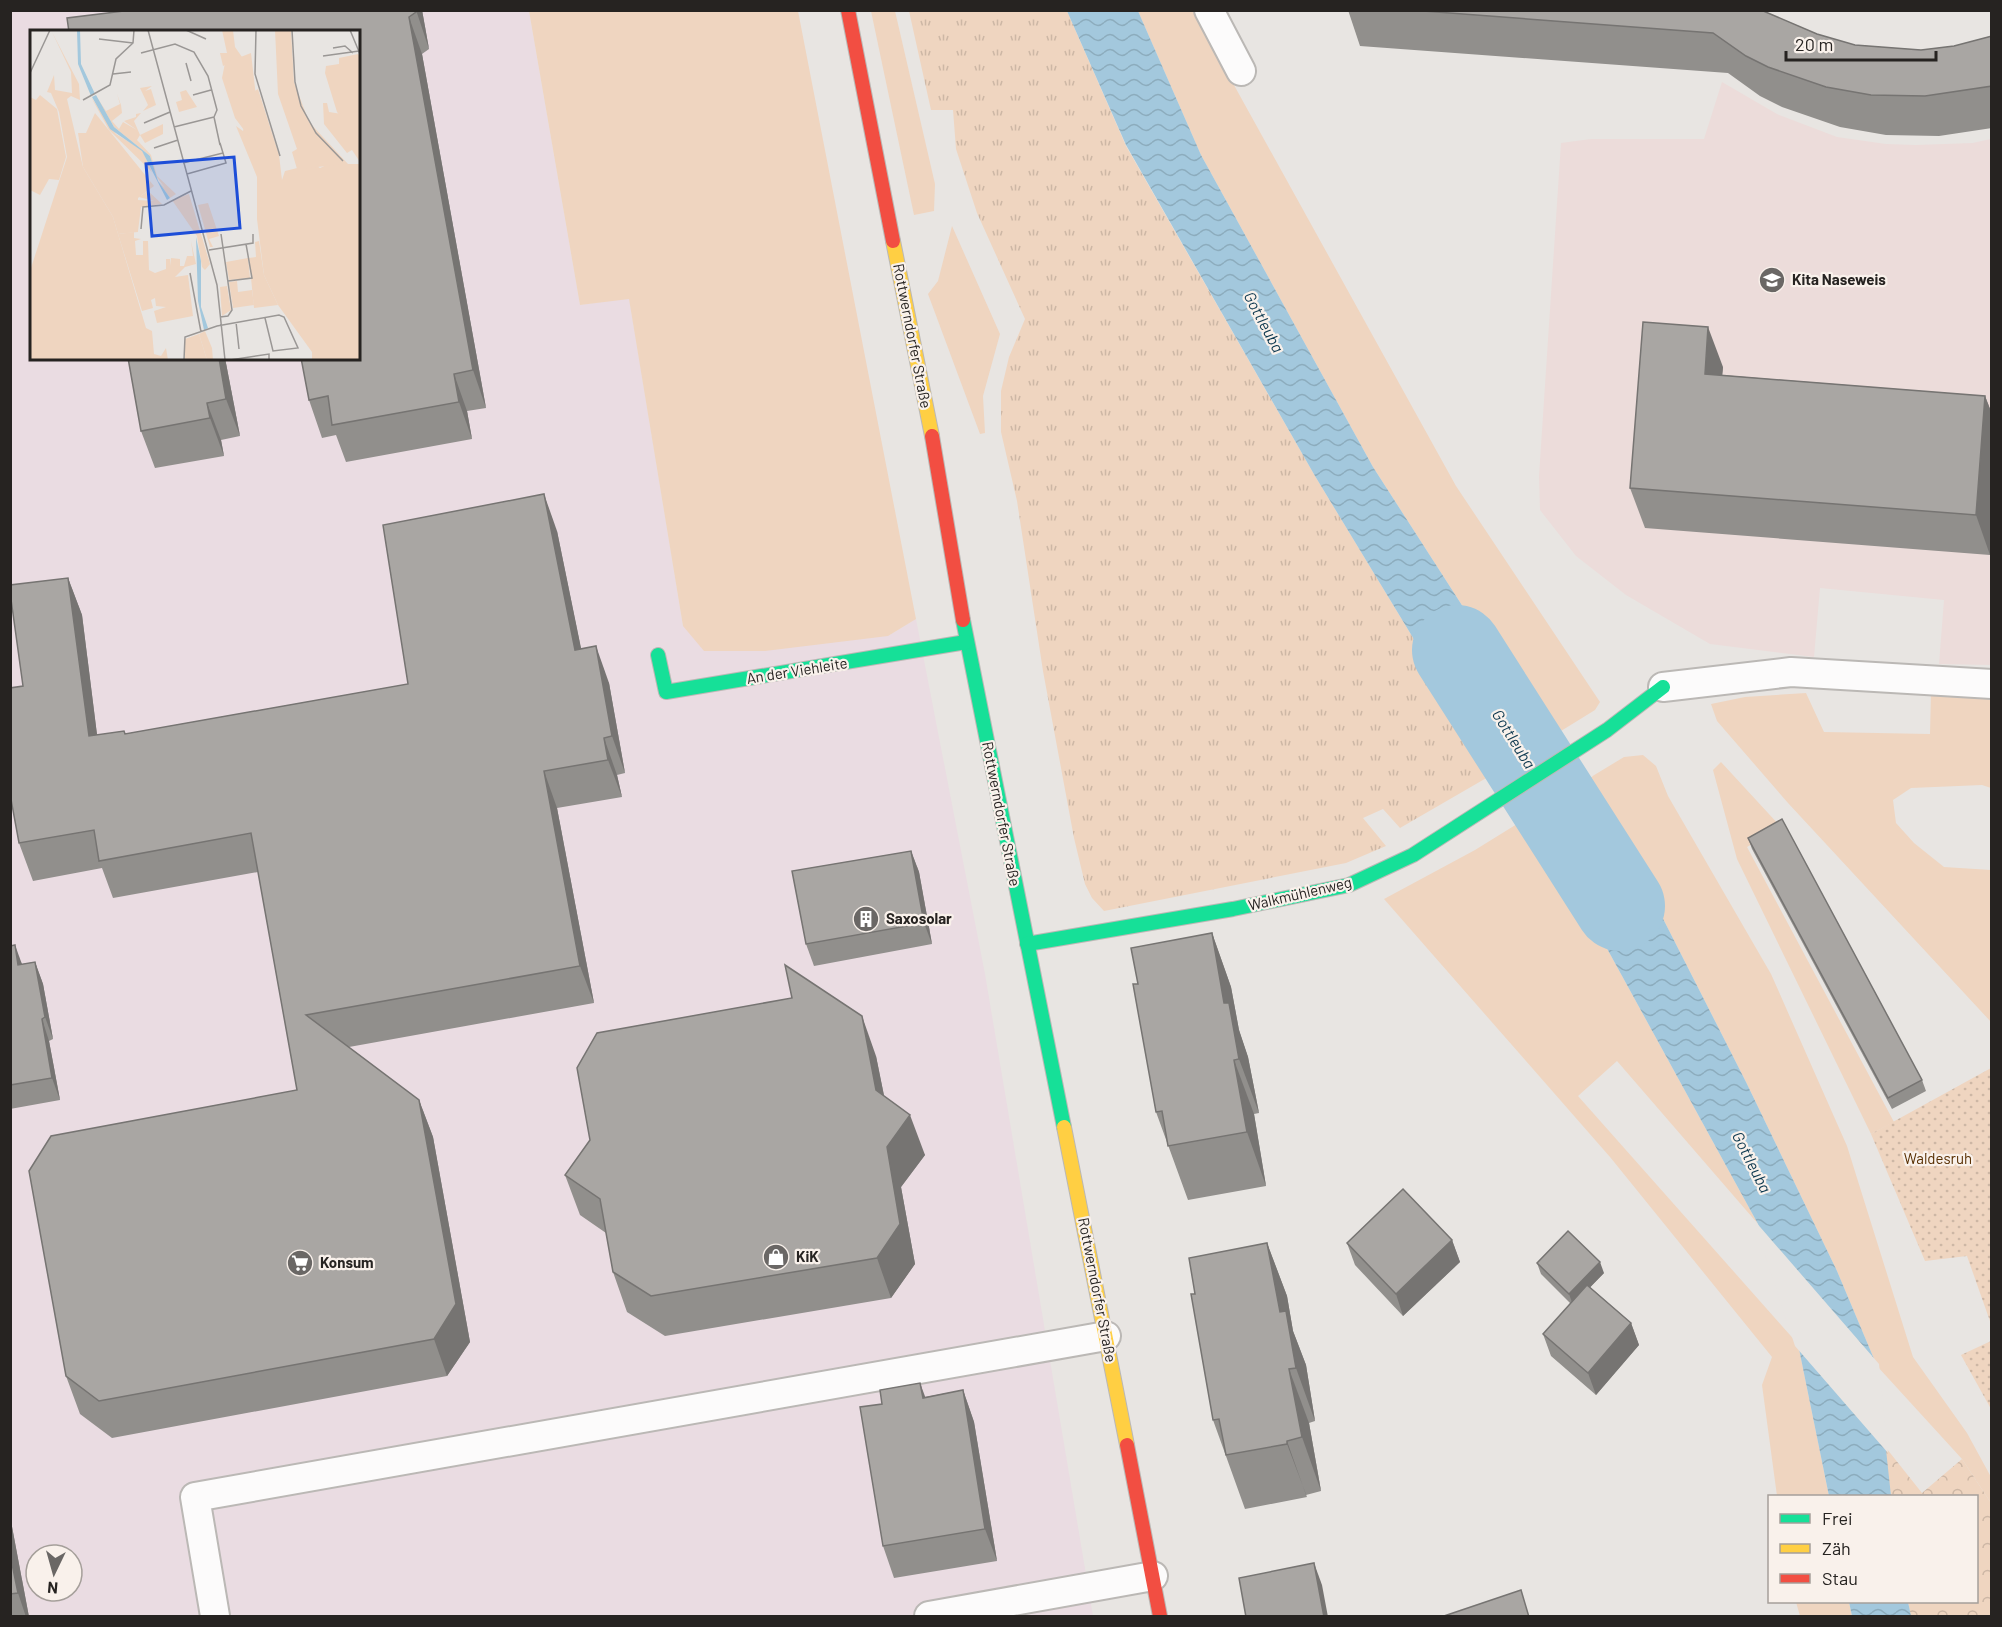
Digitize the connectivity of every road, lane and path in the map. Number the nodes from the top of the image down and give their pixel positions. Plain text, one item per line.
1 (848, 10) edge
2 (1209, 10) edge
3 (1241, 71) dead end
4 (966, 642) junction
5 (658, 655) dead end
6 (1992, 684) edge
7 (1663, 687) joint
8 (1027, 944) junction
9 (1106, 1336) junction
10 (1153, 1576) junction
11 (215, 1617) edge
12 (929, 1617) edge
13 (1160, 1617) edge

1 - 4 main road, Rottwerndorfer Straße
2 - 3 lane
4 - 5 main road, An der Viehleite
4 - 8 main road, Rottwerndorfer Straße
6 - 7 lane
7 - 8 main road, Walkmühlenweg
8 - 9 main road, Rottwerndorfer Straße
9 - 10 main road, Rottwerndorfer Straße
9 - 11 lane
10 - 12 lane
10 - 13 main road, Rottwerndorfer Straße

